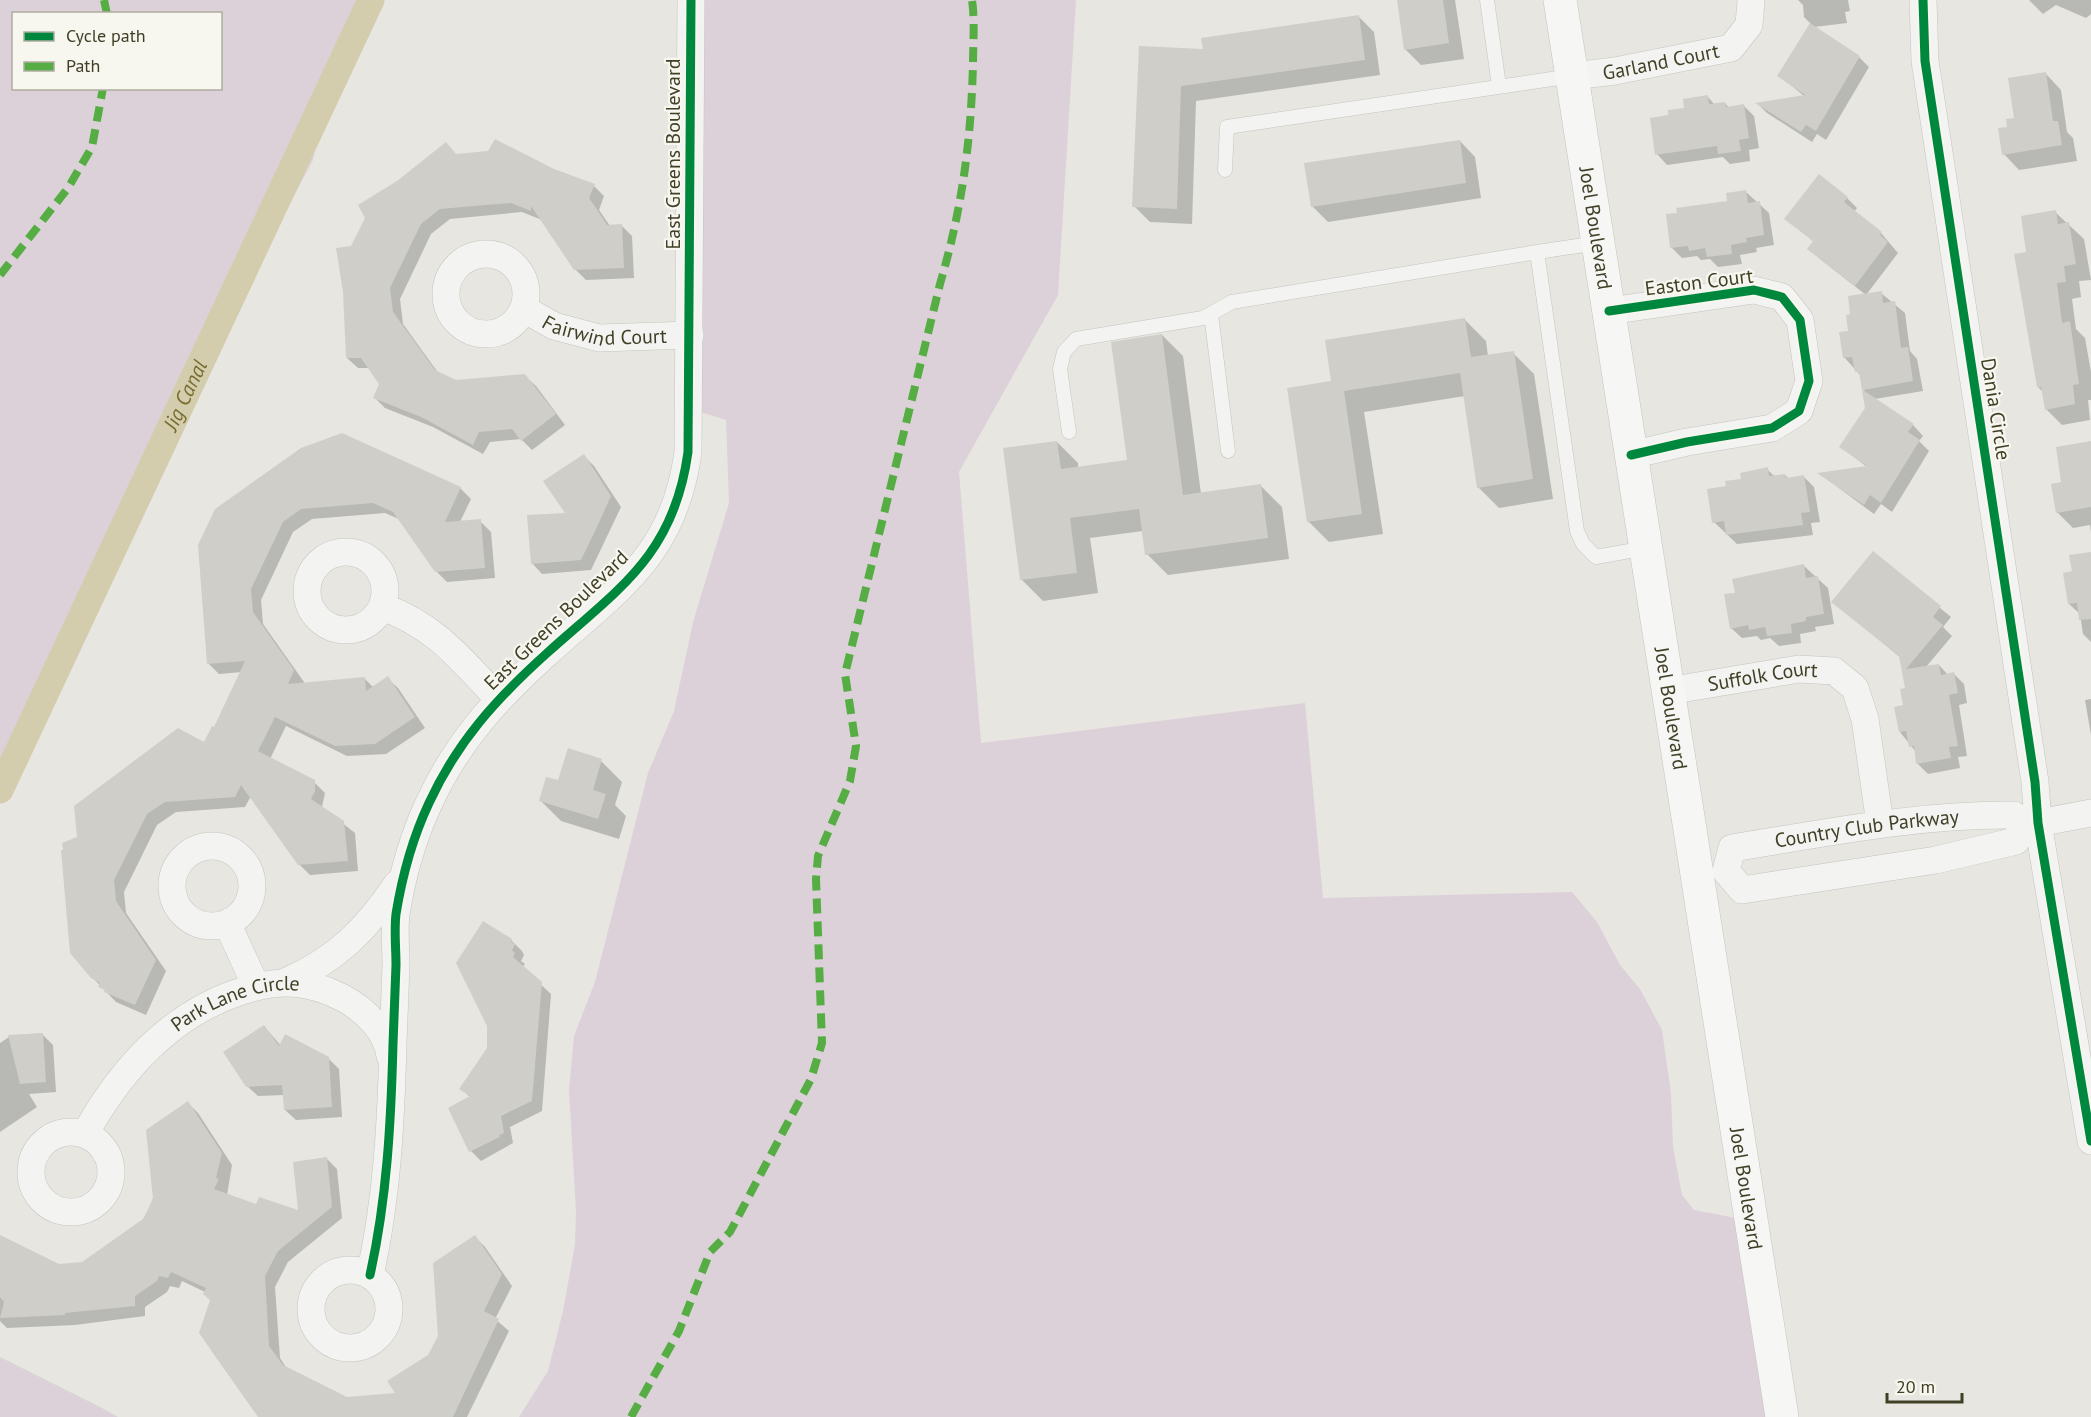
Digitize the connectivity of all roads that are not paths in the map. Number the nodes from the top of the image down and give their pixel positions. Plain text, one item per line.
1 (691, 0) edge
2 (1487, 0) edge
3 (1560, 0) edge
4 (1751, 0) edge
5 (1923, 0) edge
6 (1572, 76) junction
7 (1499, 86) junction
8 (1225, 170) dead end
9 (1598, 243) junction
10 (1537, 252) junction
11 (524, 309) dead end
12 (1609, 311) junction
13 (1211, 314) junction
14 (690, 335) junction
15 (1069, 432) dead end
16 (1227, 451) dead end
17 (1631, 455) junction
18 (1646, 549) junction
19 (383, 608) dead end
20 (1668, 692) junction
21 (499, 699) junction
22 (2091, 813) edge
23 (1880, 824) junction
24 (2030, 824) junction
25 (1712, 872) junction
26 (404, 873) junction
27 (227, 923) dead end
28 (287, 981) junction
29 (256, 986) junction
30 (392, 1072) junction
31 (85, 1134) dead end
32 (2091, 1141) edge
33 (370, 1275) dead end
34 (1782, 1417) edge

1 - 14 street, East Greens Boulevard
2 - 7 lane
3 - 6 main road, Joel Boulevard
4 - 6 street, Garland Court
5 - 24 street, Dania Circle
6 - 7 lane
6 - 9 main road, Joel Boulevard
7 - 8 lane
9 - 10 lane
9 - 12 main road, Joel Boulevard
10 - 13 lane
10 - 18 lane
11 - 14 street, Fairwind Court
12 - 17 main road, Joel Boulevard
12 - 17 street, Easton Court
13 - 15 lane
13 - 16 lane
14 - 21 street, East Greens Boulevard
17 - 18 main road, Joel Boulevard
18 - 20 main road, Joel Boulevard
19 - 21 street
20 - 23 street, Suffolk Court
20 - 25 main road, Joel Boulevard
21 - 26 street, East Greens Boulevard
22 - 24 street
23 - 24 street, Country Club Parkway
23 - 25 street, Country Club Parkway
24 - 25 street, Country Club Parkway
24 - 32 street, Dania Circle
25 - 34 main road, Joel Boulevard
26 - 28 street, East Greens Boulevard
26 - 30 street, East Greens Boulevard
27 - 29 street
28 - 29 street, Park Lane Circle
28 - 30 street, Park Lane Circle
29 - 31 street, Park Lane Circle
30 - 33 street

